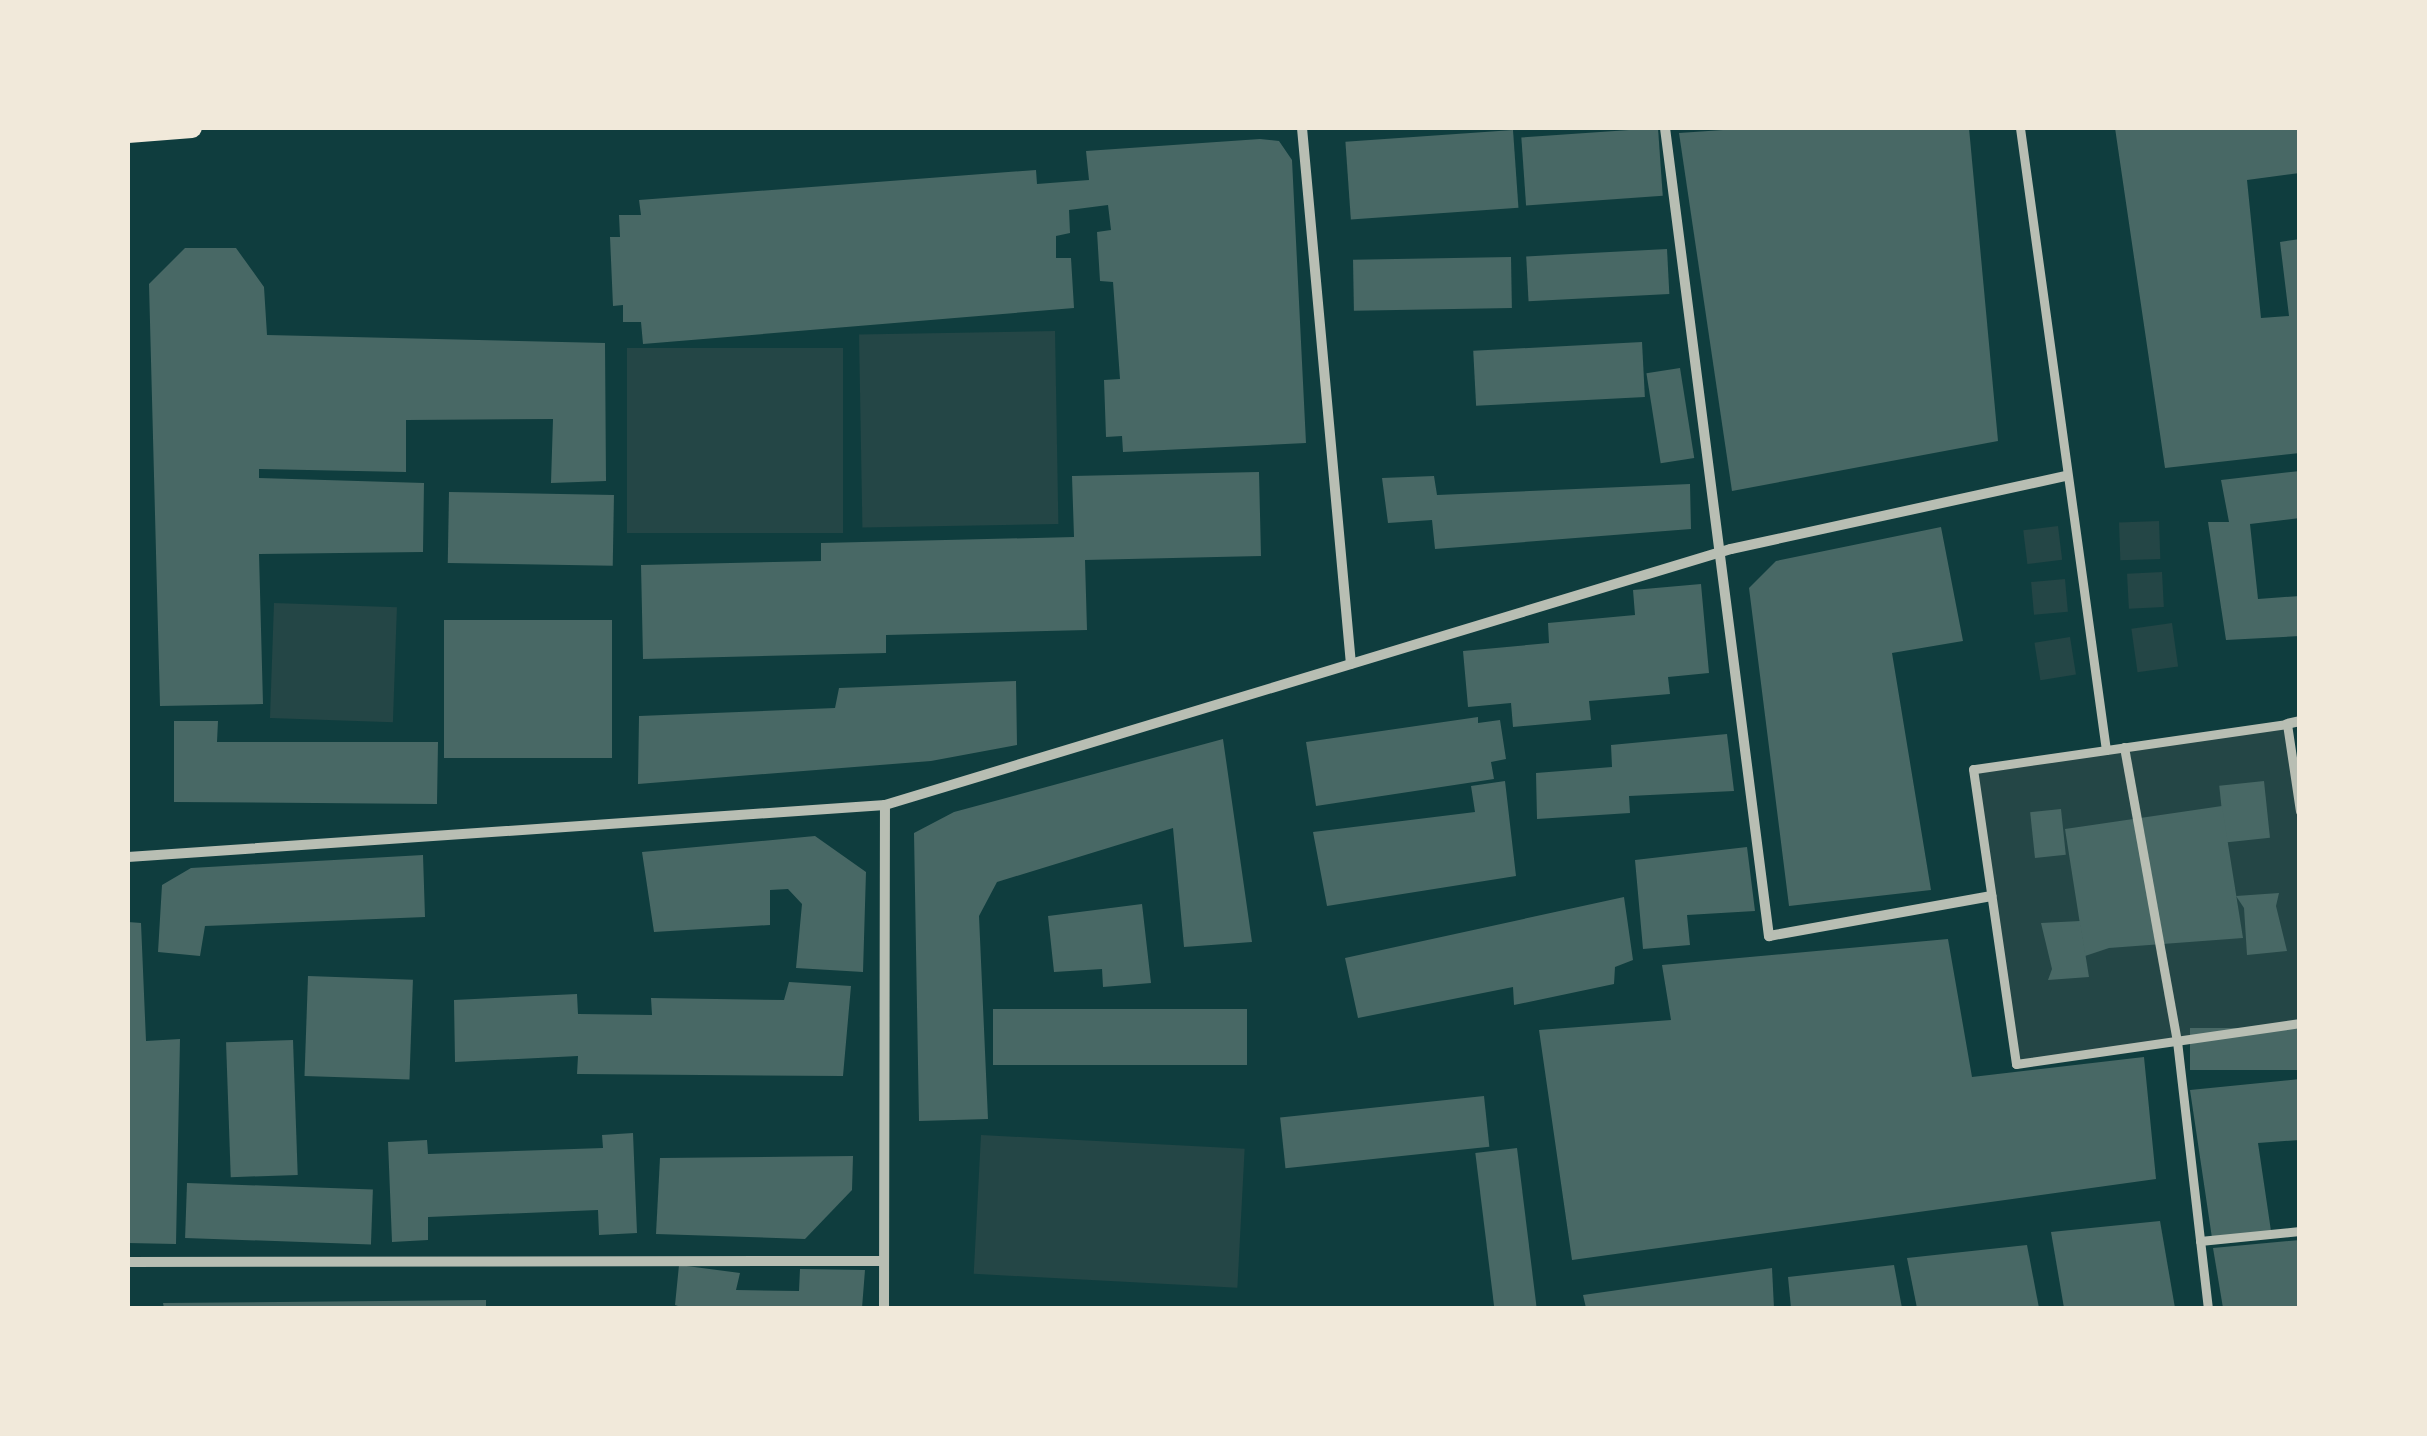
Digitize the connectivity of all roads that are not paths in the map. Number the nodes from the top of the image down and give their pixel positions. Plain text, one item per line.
1 (192, 128) edge
2 (1302, 128) edge
3 (1666, 128) edge
4 (2020, 128) edge
5 (128, 134) edge
6 (2068, 476) junction
7 (1718, 553) junction
8 (1351, 664) junction
9 (2300, 721) edge
10 (2286, 724) junction
11 (2124, 747) junction
12 (2106, 750) junction
13 (885, 805) junction
14 (2300, 811) edge
15 (128, 857) edge
16 (1992, 896) junction
17 (2300, 1023) edge
18 (2177, 1040) junction
19 (2300, 1231) edge
20 (2200, 1241) junction
21 (884, 1261) junction
22 (128, 1262) edge
23 (884, 1308) edge
24 (2208, 1308) edge

1 - 5 main road
2 - 8 street
3 - 7 street
4 - 6 street
6 - 7 street
6 - 12 street
7 - 8 street
7 - 16 street
8 - 13 street
9 - 10 street
10 - 11 street
10 - 14 street
11 - 12 street
11 - 18 street
12 - 16 street
13 - 15 street
13 - 21 street
16 - 18 street
17 - 18 street
18 - 20 street
19 - 20 street
20 - 24 street
21 - 22 street
21 - 23 street

